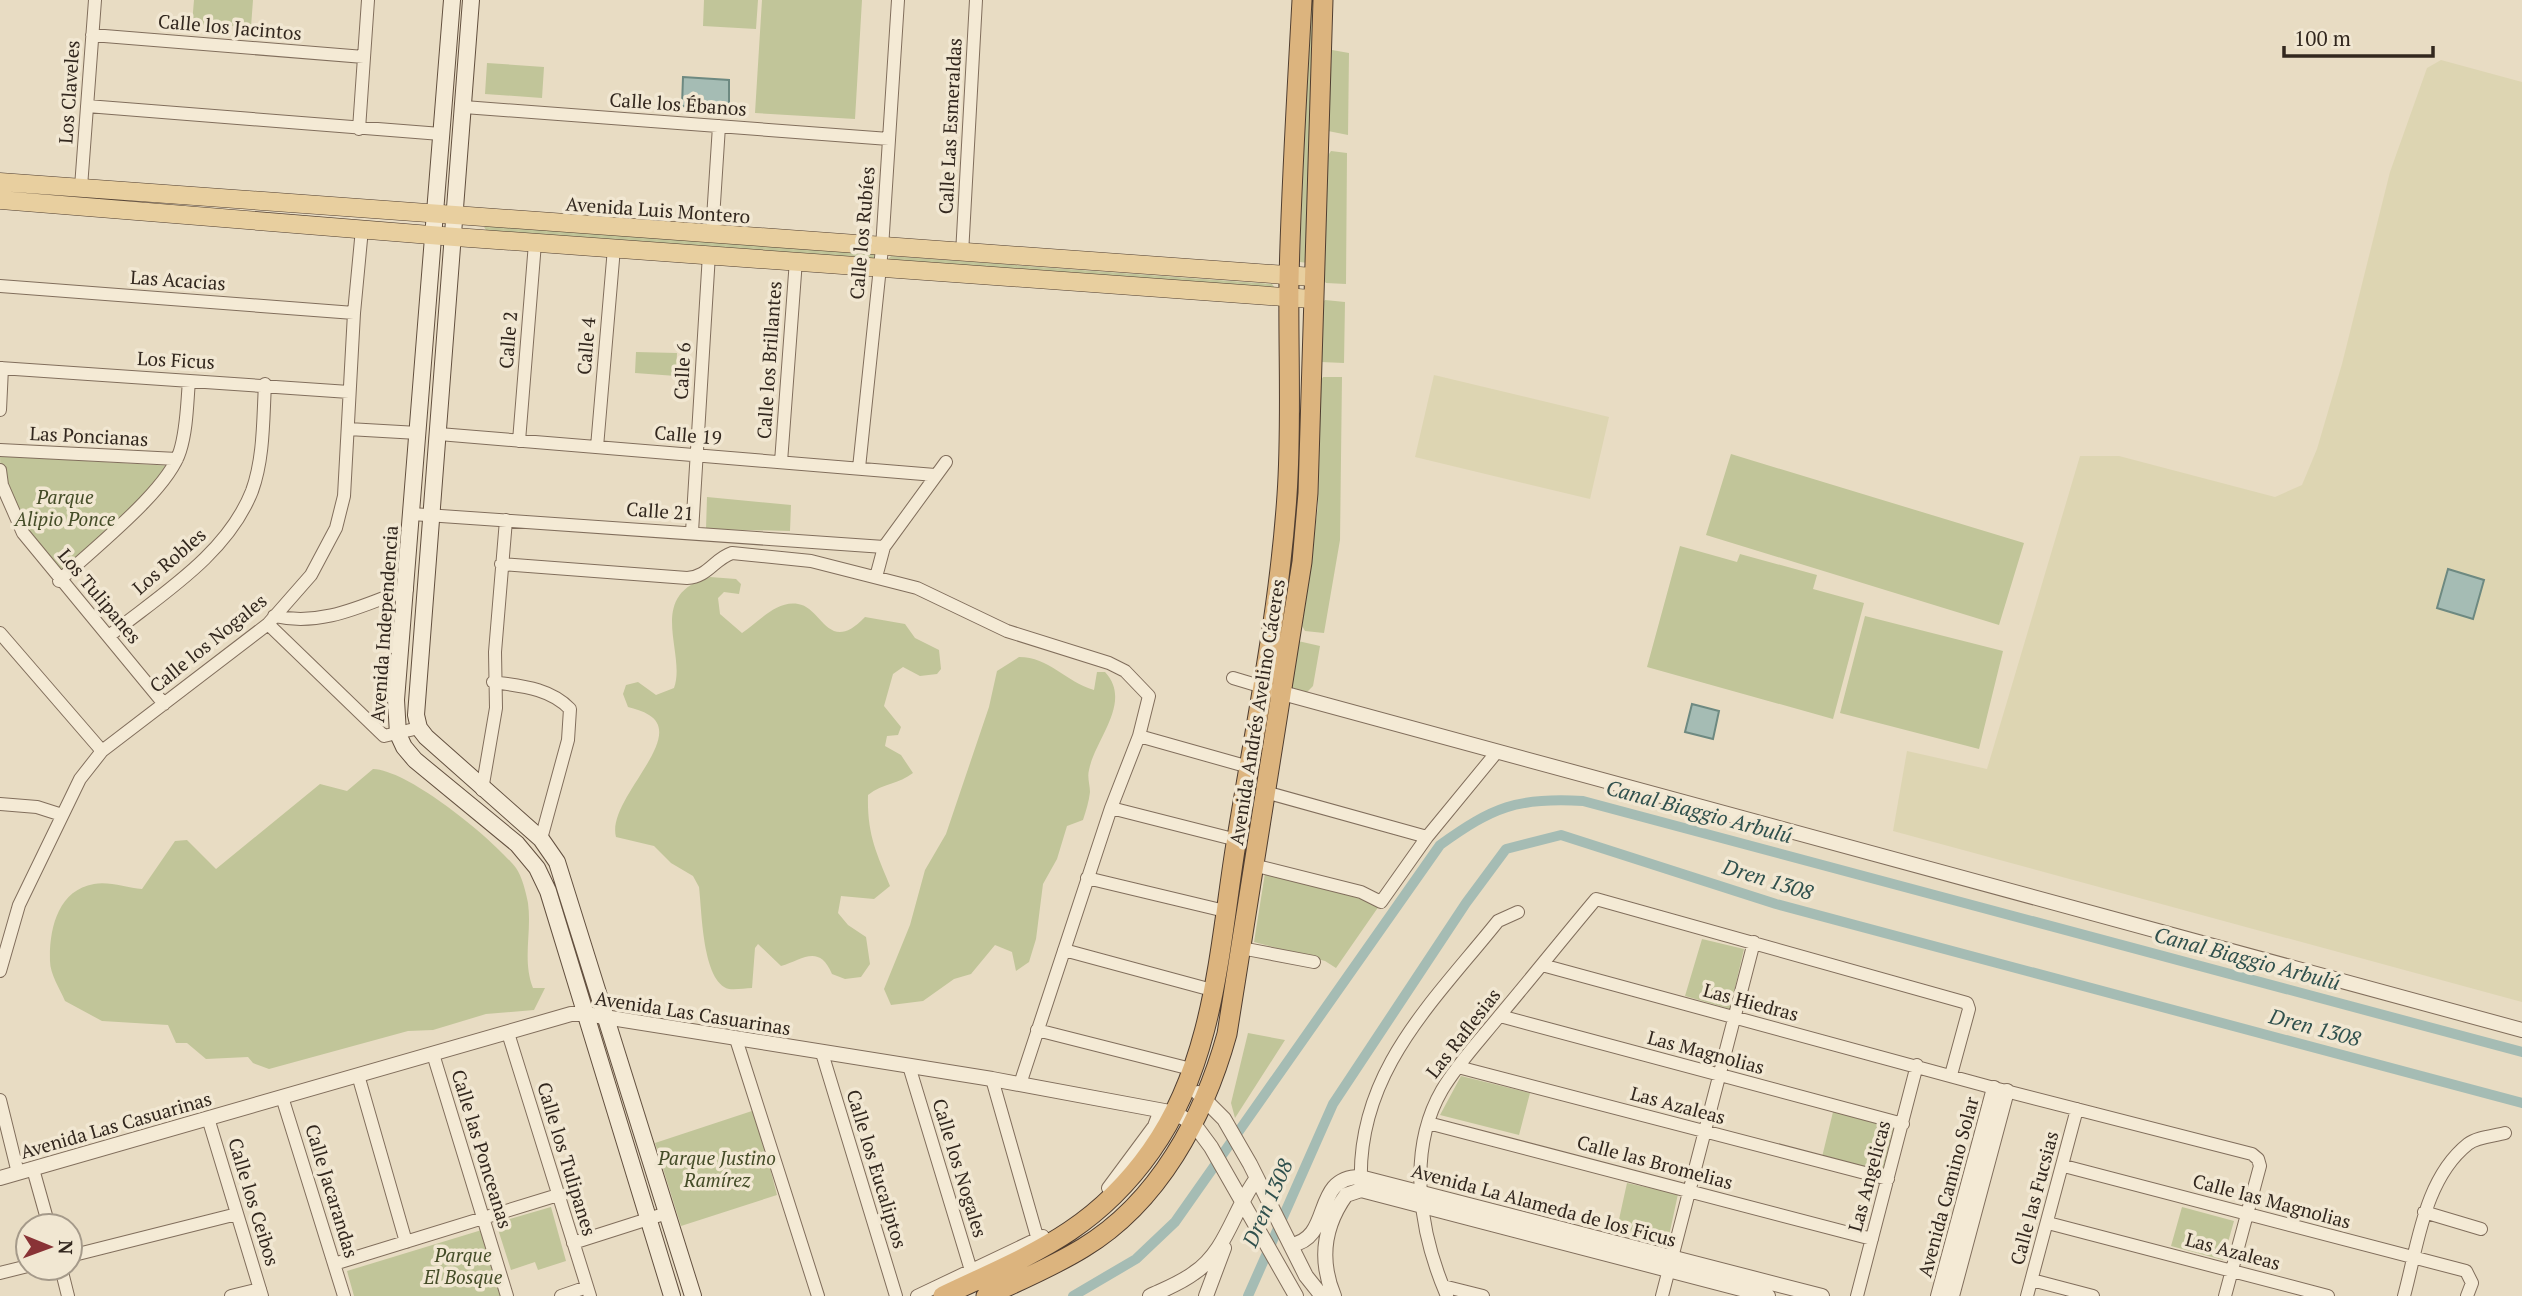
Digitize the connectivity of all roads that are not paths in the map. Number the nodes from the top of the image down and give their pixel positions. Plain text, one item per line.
1 (95, 0) edge
2 (368, 0) edge
3 (452, 0) edge
4 (471, 0) edge
5 (898, 0) edge
6 (976, 0) edge
7 (1302, 0) edge
8 (1323, 0) edge
9 (92, 35) junction
10 (364, 57) junction
11 (87, 106) junction
12 (464, 107) junction
13 (719, 126) junction
14 (359, 129) junction
15 (441, 134) junction
16 (889, 139) junction
17 (0, 182) edge
18 (81, 187) junction
19 (0, 200) edge
20 (436, 215) junction
21 (456, 217) junction
22 (362, 229) junction
23 (712, 234) junction
24 (435, 235) junction
25 (455, 237) junction
26 (535, 243) junction
27 (614, 248) junction
28 (882, 248) junction
29 (709, 254) junction
30 (962, 254) junction
31 (796, 260) junction
32 (880, 266) junction
33 (1289, 276) junction
34 (1313, 277) junction
35 (0, 286) edge
36 (1289, 298) junction
37 (1312, 299) junction
38 (354, 313) junction
39 (1, 368) edge
40 (189, 381) junction
41 (265, 384) junction
42 (349, 391) junction
43 (0, 411) edge
44 (348, 429) junction
45 (418, 433) junction
46 (439, 434) junction
47 (519, 441) junction
48 (597, 447) junction
49 (0, 450) edge
50 (696, 455) junction
51 (177, 458) junction
52 (781, 462) junction
53 (946, 462) dead end
54 (859, 468) junction
55 (0, 470) edge
56 (935, 475) junction
57 (412, 514) junction
58 (433, 515) junction
59 (506, 520) junction
60 (692, 532) junction
61 (884, 547) junction
62 (502, 564) junction
63 (876, 577) junction
64 (60, 581) junction
65 (407, 589) junction
66 (271, 620) junction
67 (0, 633) edge
68 (109, 636) junction
69 (1233, 678) dead end
70 (494, 682) junction
71 (1273, 690) junction
72 (164, 704) junction
73 (419, 728) junction
74 (398, 734) junction
75 (1139, 736) junction
76 (102, 751) junction
77 (1496, 753) junction
78 (1249, 767) junction
79 (482, 790) junction
80 (1265, 792) junction
81 (0, 804) edge
82 (1111, 808) junction
83 (62, 816) junction
84 (1427, 837) junction
85 (541, 839) junction
86 (1237, 840) junction
87 (1253, 865) junction
88 (1087, 878) junction
89 (1225, 911) junction
90 (1518, 912) dead end
91 (1754, 942) junction
92 (1241, 948) junction
93 (1064, 950) junction
94 (1314, 962) dead end
95 (1, 964) edge
96 (1542, 965) junction
97 (1212, 990) junction
98 (586, 1014) junction
99 (1500, 1016) junction
100 (1734, 1017) junction
101 (607, 1018) junction
102 (1037, 1030) junction
103 (2522, 1030) edge
104 (508, 1032) junction
105 (736, 1039) junction
106 (822, 1053) junction
107 (433, 1054) junction
108 (1917, 1065) junction
109 (909, 1066) junction
110 (1458, 1067) junction
111 (358, 1075) junction
112 (1951, 1075) junction
113 (1718, 1076) junction
114 (1191, 1078) junction
115 (992, 1079) junction
116 (1020, 1084) junction
117 (2001, 1089) junction
118 (282, 1097) junction
119 (1206, 1097) junction
120 (0, 1100) edge
121 (2077, 1109) junction
122 (1168, 1112) junction
123 (208, 1118) junction
124 (1428, 1123) junction
125 (1194, 1124) junction
126 (1903, 1124) junction
127 (1704, 1131) junction
128 (2505, 1133) dead end
129 (2064, 1166) junction
130 (33, 1169) junction
131 (18, 1173) junction
132 (0, 1178) edge
133 (1257, 1178) junction
134 (1888, 1179) junction
135 (1361, 1183) junction
136 (1689, 1190) junction
137 (558, 1195) junction
138 (1242, 1198) junction
139 (1267, 1199) junction
140 (1421, 1199) junction
141 (45, 1212) edge
142 (2424, 1212) junction
143 (667, 1213) junction
144 (237, 1214) junction
145 (2248, 1215) junction
146 (483, 1218) junction
147 (648, 1219) junction
148 (1254, 1220) junction
149 (2048, 1223) junction
150 (2481, 1229) dead end
151 (1872, 1239) junction
152 (1063, 1241) junction
153 (406, 1242) junction
154 (573, 1243) junction
155 (1290, 1243) junction
156 (1039, 1245) junction
157 (84, 1252) edge
158 (2414, 1258) junction
159 (334, 1264) junction
160 (1670, 1264) junction
161 (1281, 1268) junction
162 (2232, 1271) junction
163 (2032, 1280) junction
164 (1179, 1282) junction
165 (977, 1283) edge
166 (1445, 1291) edge
167 (261, 1292) edge
168 (588, 1292) edge
169 (1329, 1292) edge
170 (1206, 1294) edge
171 (231, 1296) edge
172 (344, 1296) edge
173 (507, 1296) edge
174 (561, 1296) edge
175 (672, 1296) edge
176 (693, 1296) edge
177 (818, 1296) edge
178 (896, 1296) edge
179 (917, 1296) edge
180 (943, 1296) edge
181 (1150, 1296) edge
182 (1285, 1296) edge
183 (1296, 1296) edge
184 (1340, 1296) edge
185 (1483, 1296) edge
186 (1662, 1296) edge
187 (1768, 1296) edge
188 (1822, 1296) edge
189 (1857, 1296) edge
190 (1938, 1296) edge
191 (1952, 1296) edge
192 (2027, 1296) edge
193 (2093, 1296) edge
194 (2225, 1296) edge
195 (2328, 1296) edge
196 (2404, 1296) edge
197 (2468, 1296) edge

1 - 9 street, Los Claveles
2 - 10 street
3 - 15 main road, Avenida Independencia
4 - 12 main road, Avenida Independencia
5 - 16 street, Calle los Rubíes
6 - 30 street, Calle Las Esmeraldas
7 - 33 highway, Avenida Andrés Avelino Cáceres
8 - 34 highway, Avenida Andrés Avelino Cáceres
9 - 10 street, Calle los Jacintos
9 - 11 street, Los Claveles
10 - 14 street
11 - 14 street
11 - 18 street, Los Claveles
12 - 13 street, Calle los Ébanos
12 - 21 main road, Avenida Independencia
13 - 16 street, Calle los Ébanos
13 - 23 street
14 - 15 street
15 - 20 main road, Avenida Independencia
16 - 28 street, Calle los Rubíes
17 - 18 main road, Avenida Luis Montero
18 - 20 main road, Avenida Luis Montero
19 - 22 main road, Avenida Luis Montero
20 - 21 main road, Avenida Luis Montero
20 - 24 main road, Avenida Independencia
21 - 23 main road, Avenida Luis Montero
21 - 25 main road, Avenida Independencia
22 - 24 main road, Avenida Luis Montero
22 - 38 street, Calle los Nogales
23 - 28 main road, Avenida Luis Montero
24 - 25 main road, Avenida Luis Montero
24 - 45 main road, Avenida Independencia
25 - 26 main road, Avenida Luis Montero
25 - 46 main road, Avenida Independencia
26 - 27 main road, Avenida Luis Montero
26 - 47 street, Calle 2
27 - 29 main road, Avenida Luis Montero
27 - 48 street, Calle 4
28 - 30 main road, Avenida Luis Montero
28 - 32 street, Calle los Rubíes
29 - 31 main road, Avenida Luis Montero
29 - 50 street, Calle 6
30 - 33 main road, Avenida Luis Montero
31 - 32 main road, Avenida Luis Montero
31 - 52 street, Calle los Brillantes
32 - 36 main road, Avenida Luis Montero
32 - 54 street, Calle los Rubíes
33 - 34 main road, Avenida Luis Montero
33 - 36 highway, Avenida Andrés Avelino Cáceres
34 - 37 highway, Avenida Andrés Avelino Cáceres
35 - 38 street, Las Acacias
36 - 37 main road, Avenida Luis Montero
36 - 71 highway, Avenida Andrés Avelino Cáceres
37 - 71 highway, Avenida Andrés Avelino Cáceres
38 - 42 street, Calle los Nogales
39 - 40 street, Los Ficus
39 - 43 street
40 - 41 street, Los Ficus
40 - 51 street
41 - 42 street, Los Ficus
41 - 68 street, Los Robles
42 - 44 street, Calle los Nogales
44 - 45 street
44 - 66 street, Calle los Nogales
45 - 57 main road, Avenida Independencia
46 - 47 street, Calle 19
46 - 58 main road, Avenida Independencia
47 - 48 street, Calle 19
48 - 50 street, Calle 19
49 - 51 street, Las Poncianas
50 - 52 street, Calle 19
50 - 60 street, Calle 6
51 - 64 street
52 - 54 street, Calle 19
53 - 56 street
54 - 56 street, Calle 19
55 - 64 street, Los Tulipanes
56 - 61 street
57 - 58 street, Calle 21
57 - 65 main road, Avenida Independencia
58 - 59 street, Calle 21
58 - 73 main road, Avenida Independencia
59 - 60 street, Calle 21
59 - 62 street
60 - 61 street, Calle 21
61 - 63 street
62 - 63 street
62 - 70 street
63 - 75 street
64 - 68 street, Los Tulipanes
65 - 66 street
65 - 74 main road, Avenida Independencia
66 - 72 street, Calle los Nogales
66 - 74 street
67 - 76 street
68 - 72 street, Los Tulipanes
69 - 71 street
70 - 79 street
70 - 85 street
71 - 77 street
71 - 78 highway, Avenida Andrés Avelino Cáceres
71 - 80 highway, Avenida Andrés Avelino Cáceres
72 - 76 street, Calle los Nogales
73 - 74 street
73 - 79 main road
74 - 98 main road, Avenida Independencia
75 - 78 street
75 - 82 street
76 - 83 street, Calle los Nogales
77 - 84 street
77 - 103 street
78 - 86 highway, Avenida Andrés Avelino Cáceres
79 - 85 main road
80 - 84 street
80 - 87 highway, Avenida Andrés Avelino Cáceres
81 - 83 street
82 - 86 street
82 - 88 street
83 - 95 street, Calle los Nogales
84 - 87 street
85 - 101 main road
86 - 89 highway, Avenida Andrés Avelino Cáceres
87 - 92 highway, Avenida Andrés Avelino Cáceres
88 - 89 street
88 - 93 street
89 - 97 highway, Avenida Andrés Avelino Cáceres
90 - 135 street
91 - 96 street, Las Raflesias
91 - 100 street
91 - 112 street
92 - 94 street
92 - 119 highway, Avenida Andrés Avelino Cáceres
93 - 97 street
93 - 102 street
96 - 99 street, Las Raflesias
96 - 100 street, Las Hiedras
97 - 114 highway, Avenida Andrés Avelino Cáceres
98 - 101 street, Avenida Las Casuarinas
98 - 104 street, Avenida Las Casuarinas
98 - 147 main road, Avenida Independencia
99 - 110 street, Las Raflesias
99 - 113 street, Las Magnolias
100 - 108 street, Las Hiedras
100 - 113 street
101 - 105 street, Avenida Las Casuarinas
101 - 143 main road
102 - 114 street
102 - 116 street
104 - 107 street, Avenida Las Casuarinas
104 - 137 street, Calle los Tulipanes
105 - 106 street, Avenida Las Casuarinas
105 - 177 street
106 - 109 street, Avenida Las Casuarinas
106 - 178 street, Calle los Eucaliptos
107 - 111 street, Avenida Las Casuarinas
107 - 146 street, Calle las Ponceanas
108 - 112 street, Las Hiedras
108 - 126 street, Las Angelicas
109 - 115 street, Avenida Las Casuarinas
109 - 165 street, Calle los Nogales
110 - 124 street, Las Raflesias
110 - 127 street, Las Azaleas
111 - 118 street, Avenida Las Casuarinas
111 - 153 street
112 - 117 street, Las Hiedras
113 - 126 street, Las Magnolias
113 - 127 street
114 - 119 street
114 - 122 highway, Avenida Andrés Avelino Cáceres
115 - 116 street, Avenida Las Casuarinas
115 - 156 street
116 - 122 street, Avenida Las Casuarinas
117 - 121 street, Las Hiedras
117 - 190 street, Avenida Camino Solar
117 - 191 street, Avenida Camino Solar
118 - 123 street, Avenida Las Casuarinas
118 - 159 street, Calle Jacarandas
119 - 125 highway, Avenida Andrés Avelino Cáceres
119 - 133 street
120 - 131 street
121 - 129 street, Calle las Fucsias
121 - 145 street, Las Hiedras
122 - 125 street, Avenida Las Casuarinas
122 - 152 highway, Avenida Andrés Avelino Cáceres
123 - 130 street, Avenida Las Casuarinas
123 - 144 street, Calle los Ceibos
124 - 136 street, Calle las Bromelias
124 - 140 street, Las Raflesias
125 - 138 street, Avenida Las Casuarinas
125 - 152 highway, Avenida Andrés Avelino Cáceres
126 - 134 street, Las Angelicas
127 - 134 street, Las Azaleas
127 - 136 street
128 - 142 street
129 - 145 street, Calle las Magnolias
129 - 149 street, Calle las Fucsias
130 - 131 street, Avenida Las Casuarinas
130 - 141 street
131 - 132 street, Avenida Las Casuarinas
133 - 138 street
133 - 139 street
134 - 151 street, Las Angelicas
135 - 140 street, Avenida La Alameda de los Ficus
135 - 155 street
135 - 169 street
136 - 151 street, Calle las Bromelias
136 - 160 street
137 - 146 street
137 - 154 street, Calle los Tulipanes
138 - 148 street, Avenida Las Casuarinas
138 - 164 street
139 - 148 street
139 - 155 street
140 - 160 street, Avenida La Alameda de los Ficus
140 - 166 street, Las Raflesias
142 - 150 street
142 - 158 street
143 - 147 street
143 - 176 main road
144 - 157 street
144 - 167 street, Calle los Ceibos
145 - 158 street, Calle las Magnolias
145 - 162 street
146 - 153 street
146 - 173 street, Calle las Ponceanas
147 - 154 street
147 - 175 main road, Avenida Independencia
148 - 161 street, Avenida Las Casuarinas
148 - 170 street
149 - 162 street, Las Azaleas
149 - 163 street, Calle las Fucsias
151 - 189 street, Las Angelicas
152 - 156 highway, Avenida Andrés Avelino Cáceres
152 - 165 highway, Avenida Andrés Avelino Cáceres
153 - 159 street
154 - 168 street, Calle los Tulipanes
155 - 169 street
156 - 165 highway, Avenida Andrés Avelino Cáceres
158 - 196 street
158 - 197 street, Calle las Magnolias
159 - 172 street, Calle Jacarandas
160 - 186 street
160 - 187 street, Avenida La Alameda de los Ficus
160 - 188 street, Avenida La Alameda de los Ficus
161 - 182 street
161 - 183 street, Avenida Las Casuarinas
162 - 194 street
162 - 195 street, Las Azaleas
163 - 192 street, Calle las Fucsias
163 - 193 street
164 - 170 street
164 - 181 street
165 - 179 street, Avenida Andrés Avelino Cáceres
165 - 180 highway, Avenida Andrés Avelino Cáceres
166 - 185 street
167 - 171 street
168 - 174 street
169 - 184 street

